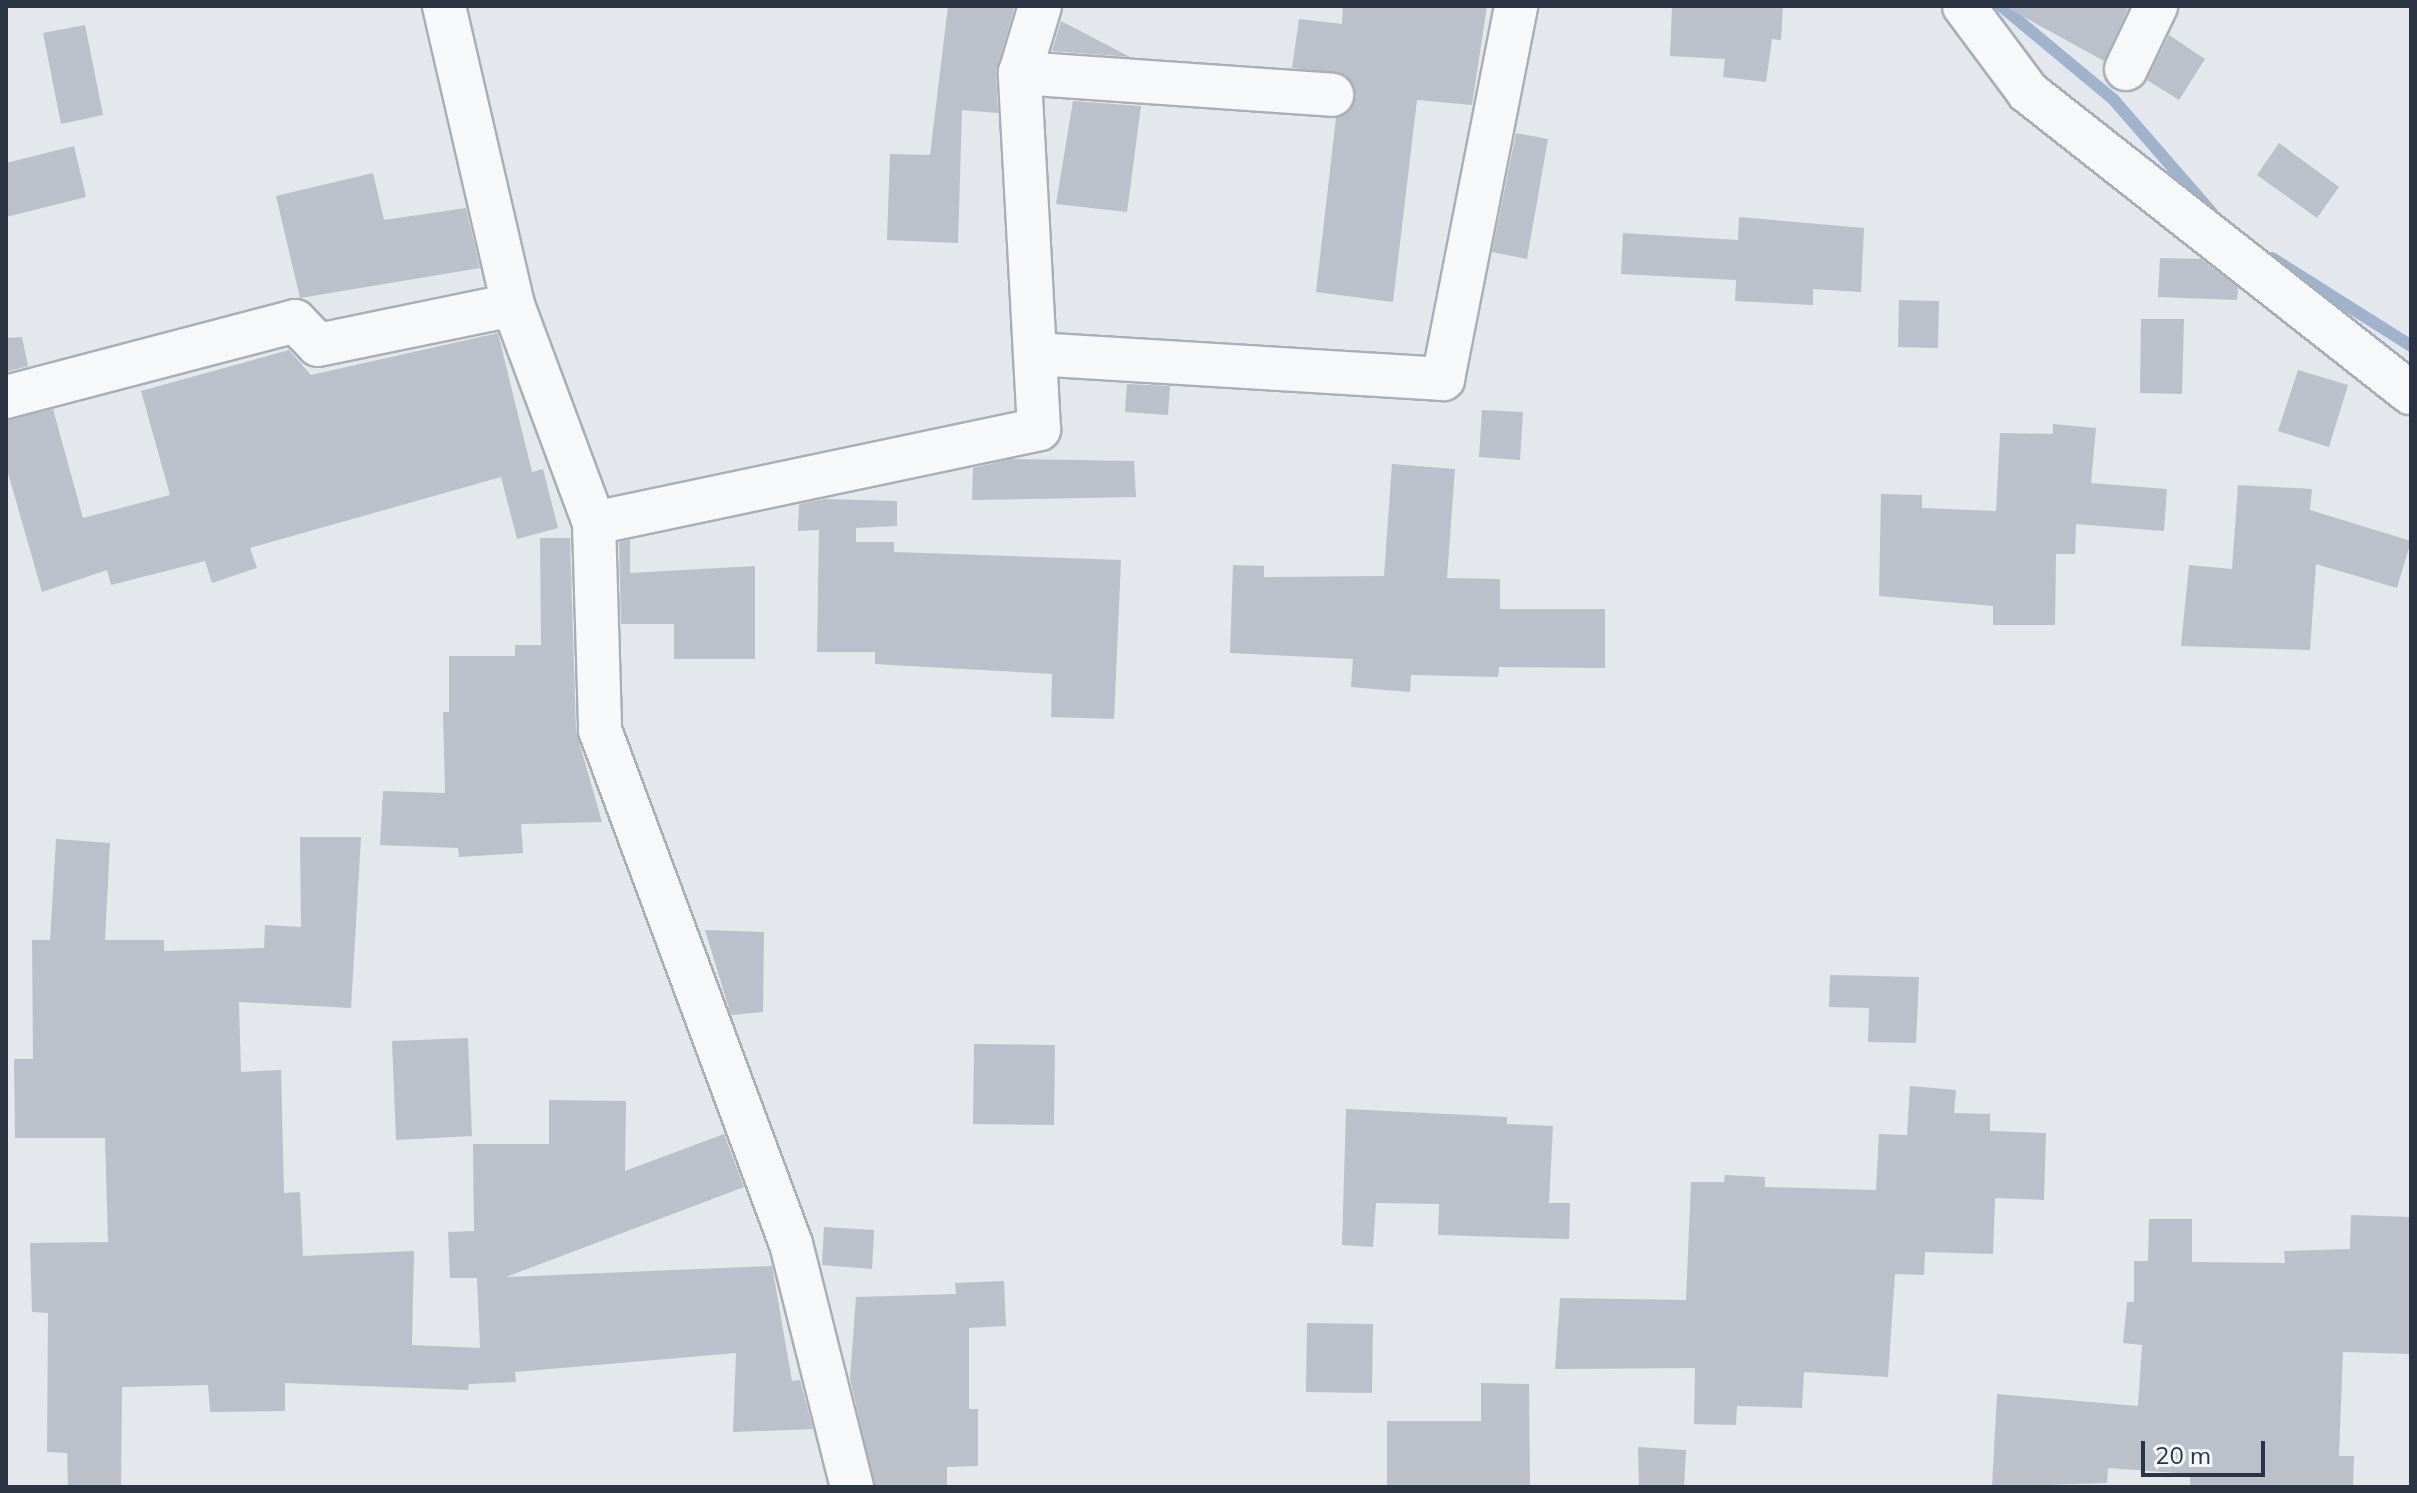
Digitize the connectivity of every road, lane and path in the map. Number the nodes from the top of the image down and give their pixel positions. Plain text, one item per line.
1 (444, 6) edge
2 (1040, 6) edge
3 (1516, 6) edge
4 (1964, 6) edge
5 (2156, 6) edge
6 (2126, 69) dead end
7 (1020, 73) junction
8 (1332, 95) dead end
9 (513, 305) junction
10 (1035, 354) junction
11 (2411, 393) edge
12 (6, 397) edge
13 (594, 523) junction
14 (852, 1487) edge

1 - 9 street
2 - 7 street
3 - 10 street
4 - 11 street
5 - 6 street
7 - 8 street
7 - 10 street
9 - 12 street
9 - 13 street
10 - 13 street
13 - 14 street

